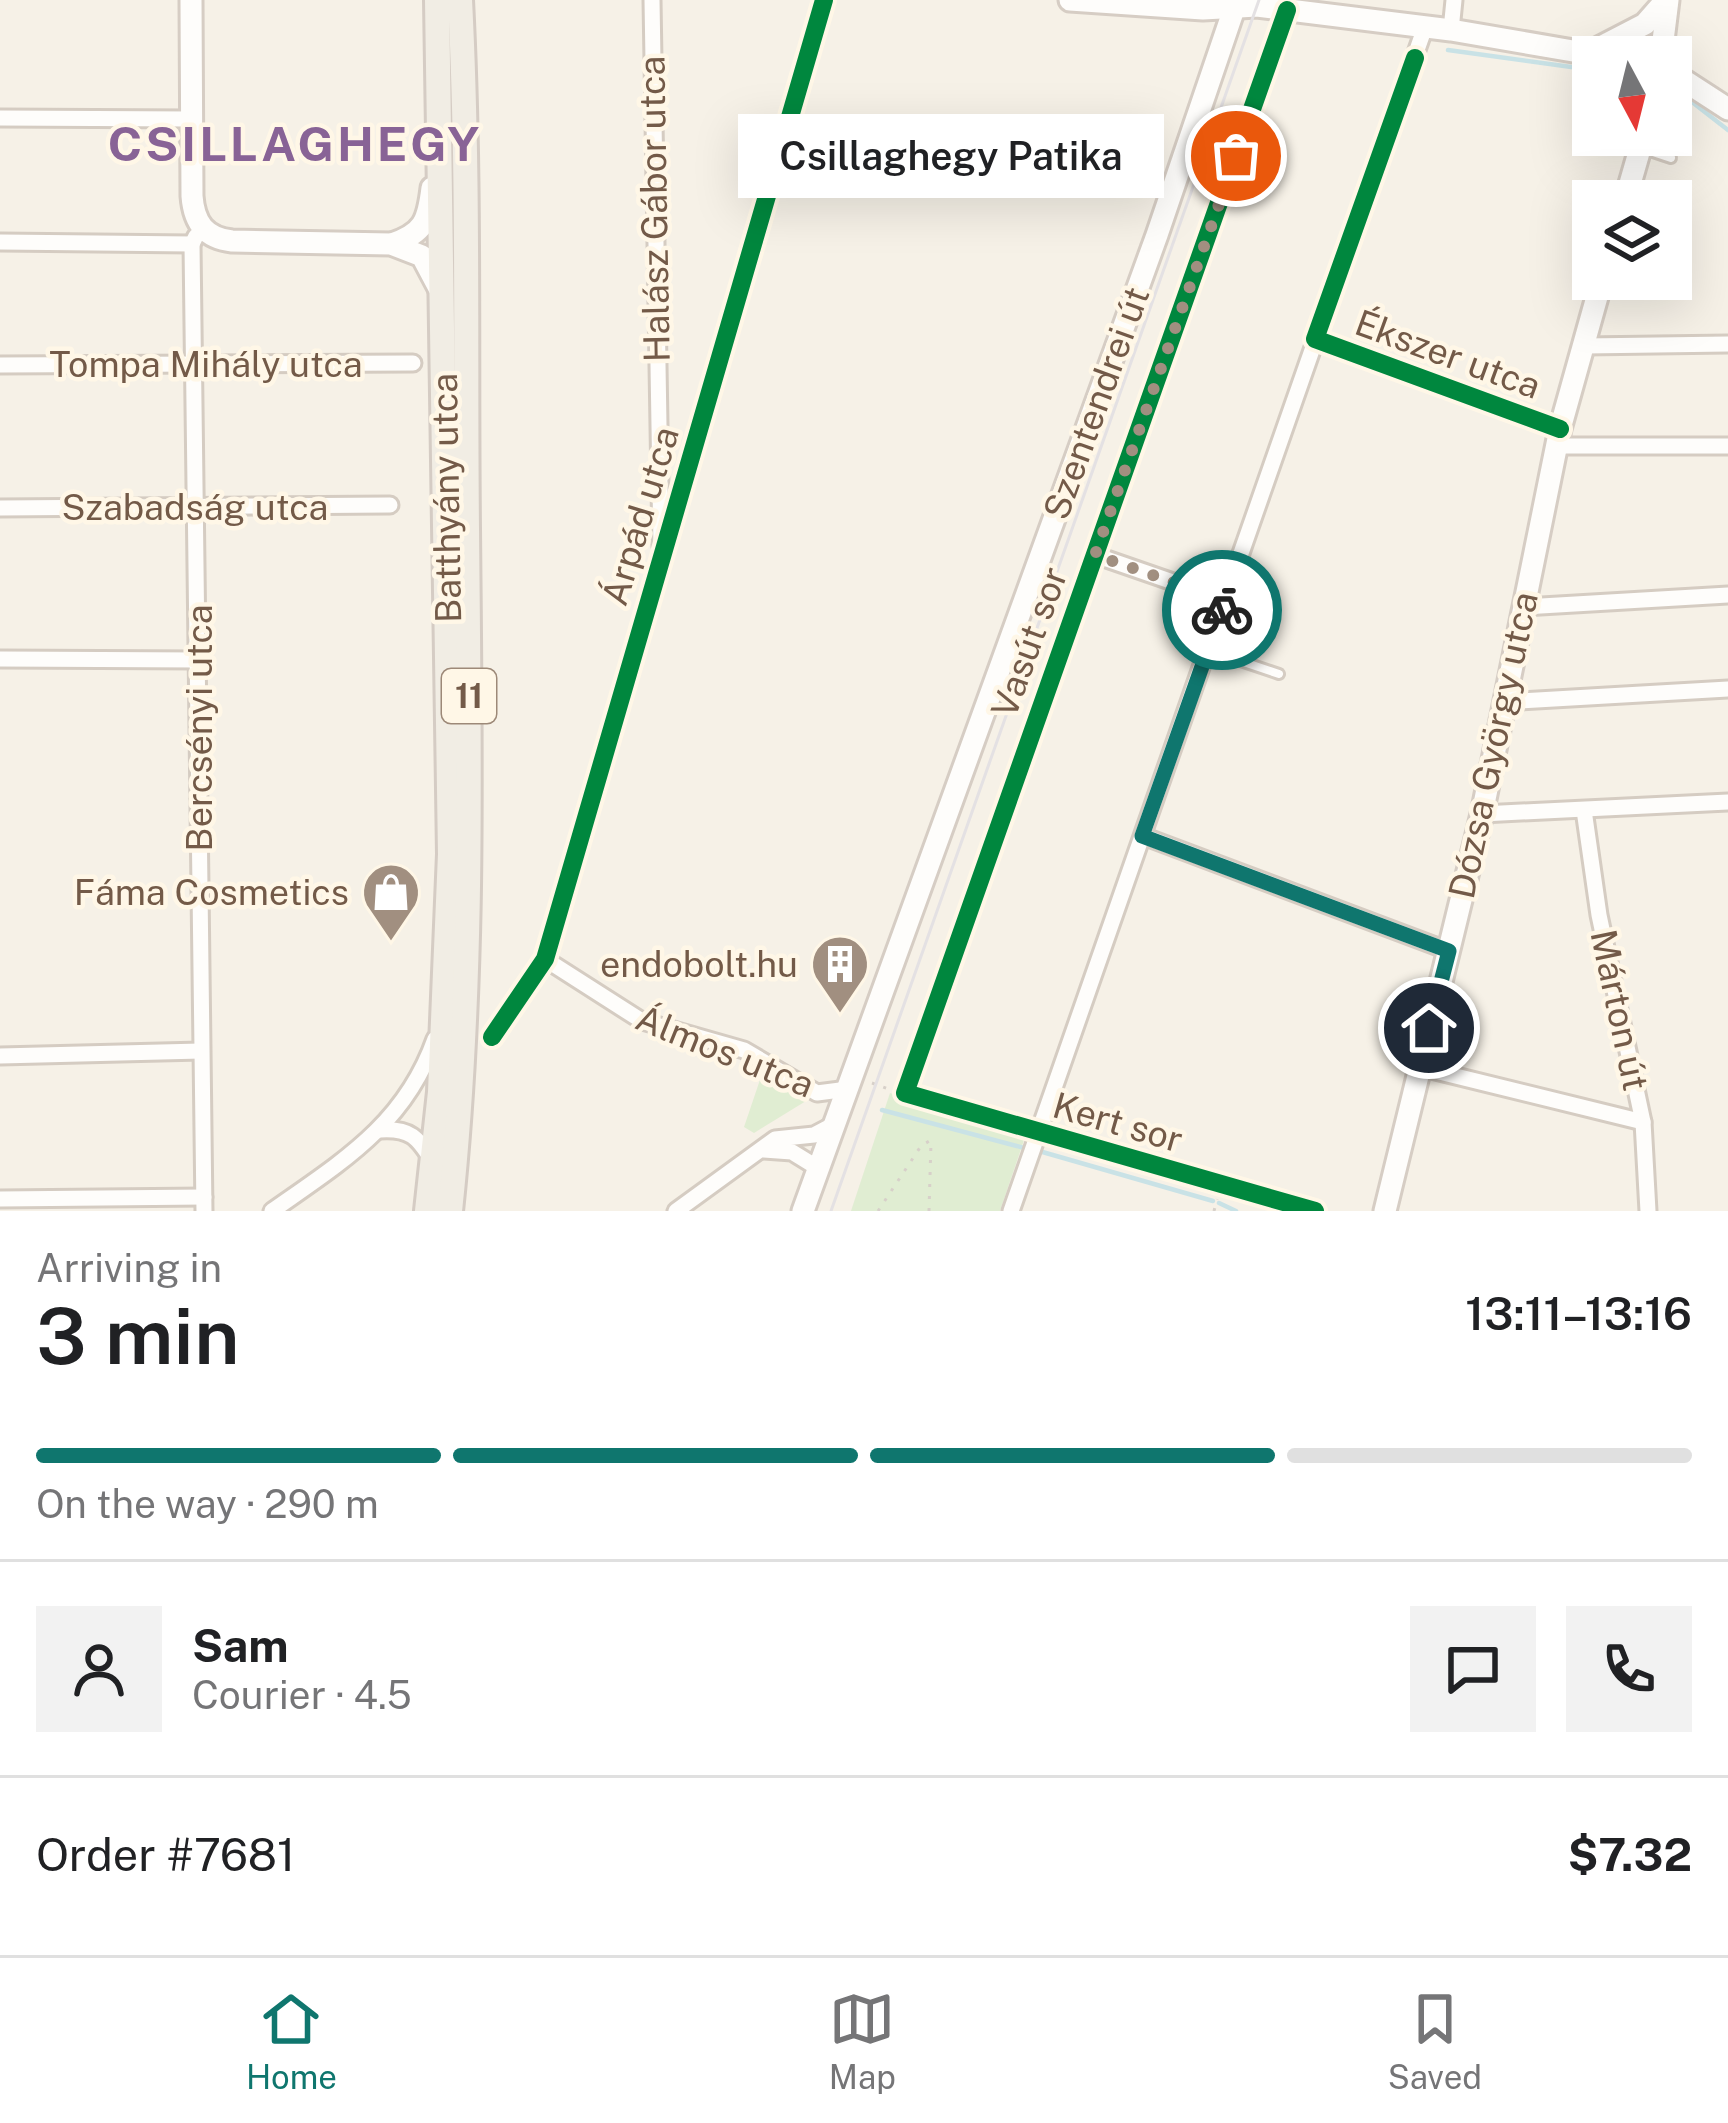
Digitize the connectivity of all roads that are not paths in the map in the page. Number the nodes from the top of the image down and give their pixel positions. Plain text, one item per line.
1 (191, 0) edge
2 (437, 0) edge
3 (460, 0) edge
4 (652, 0) edge
5 (824, 0) edge
6 (1070, 0) edge
7 (1454, 0) edge
8 (1667, 0) edge
9 (1235, 4) edge
10 (1287, 10) junction
11 (1425, 27) junction
12 (1451, 30) junction
13 (1628, 36) edge
14 (1663, 36) edge
15 (1572, 50) edge
16 (1692, 86) edge
17 (1728, 110) edge
18 (0, 118) edge
19 (189, 118) junction
20 (1667, 156) edge
21 (1671, 158) dead end
22 (439, 160) junction
23 (196, 230) junction
24 (0, 242) edge
25 (391, 244) junction
26 (1597, 300) edge
27 (443, 302) junction
28 (1315, 339) junction
29 (1728, 344) edge
30 (1585, 346) junction
31 (196, 363) junction
32 (413, 363) dead end
33 (0, 364) edge
34 (1558, 438) junction
35 (1728, 446) edge
36 (658, 474) junction
37 (686, 479) junction
38 (390, 505) dead end
39 (0, 508) edge
40 (197, 508) junction
41 (1095, 555) junction
42 (661, 562) junction
43 (1728, 595) edge
44 (1225, 600) junction
45 (1522, 607) junction
46 (1208, 650) junction
47 (0, 659) edge
48 (200, 660) junction
49 (1279, 674) dead end
50 (1728, 689) edge
51 (1503, 702) junction
52 (1728, 802) edge
53 (1584, 810) junction
54 (1482, 814) junction
55 (1142, 836) junction
56 (1449, 951) junction
57 (545, 959) junction
58 (444, 1014) junction
59 (492, 1037) dead end
60 (201, 1051) junction
61 (0, 1056) edge
62 (1419, 1067) junction
63 (857, 1085) junction
64 (904, 1093) joint
65 (1643, 1122) junction
66 (833, 1125) junction
67 (380, 1130) junction
68 (1034, 1144) junction
69 (755, 1151) junction
70 (434, 1164) junction
71 (818, 1168) junction
72 (0, 1198) edge
73 (204, 1204) edge
74 (272, 1211) edge
75 (428, 1211) edge
76 (450, 1211) edge
77 (676, 1211) edge
78 (803, 1211) edge
79 (1011, 1211) edge
80 (1315, 1211) edge
81 (1385, 1211) edge
82 (1648, 1211) edge

1 - 19 street, Bercsényi utca
2 - 22 main road, Batthyány utca / 11
3 - 76 main road, Batthyány utca / 11
4 - 36 street, Halász Gábor utca
5 - 37 street, Árpád utca
6 - 9 street
7 - 12 street
8 - 13 street
8 - 14 street
9 - 10 street
9 - 63 street, Szentendrei út
10 - 11 street
10 - 41 street, Vasút sor
11 - 12 street
11 - 28 street
12 - 15 street
16 - 17 street
18 - 19 street
19 - 23 street, Bercsényi utca
20 - 21 lane
22 - 25 street
22 - 27 main road, Batthyány utca / 11
23 - 24 street
23 - 25 street
23 - 31 street, Bercsényi utca
25 - 27 street
26 - 30 street, Dózsa György utca
27 - 58 main road, Batthyány utca / 11
28 - 34 street, Ékszer utca
28 - 44 street
29 - 30 street
30 - 34 street, Dózsa György utca
31 - 32 street, Tompa Mihály utca
31 - 33 street, Tompa Mihály utca
31 - 40 street, Bercsényi utca
34 - 35 street
34 - 45 street, Dózsa György utca
36 - 37 street
36 - 42 street, Halász Gábor utca
37 - 42 street, Árpád utca
38 - 40 street, Szabadság utca
39 - 40 street, Szabadság utca
40 - 48 street, Bercsényi utca
41 - 44 street
41 - 64 street, Vasút sor
42 - 57 street, Árpád utca
43 - 45 street
44 - 46 street
45 - 51 street, Dózsa György utca
46 - 49 lane
46 - 55 street
47 - 48 street
48 - 60 street, Bercsényi utca
50 - 51 street
51 - 54 street, Dózsa György utca
52 - 53 street
53 - 54 street
53 - 65 street, Márton út
54 - 56 street, Dózsa György utca
55 - 56 street
55 - 68 street
56 - 62 street, Dózsa György utca
57 - 59 street, Árpád utca
57 - 63 street, Álmos utca
58 - 67 street
58 - 70 main road, Batthyány utca / 11
60 - 61 street
60 - 73 street, Bercsényi utca
62 - 65 street
62 - 81 street, Dózsa György utca
63 - 66 street, Szentendrei út
64 - 68 street, Kert sor
65 - 82 street, Márton út
66 - 69 street
66 - 71 street, Szentendrei út
67 - 70 street
67 - 74 street
68 - 79 street
68 - 80 street, Kert sor
69 - 71 street
69 - 77 street
70 - 75 main road, Batthyány utca / 11
71 - 78 street, Szentendrei út
72 - 73 street

